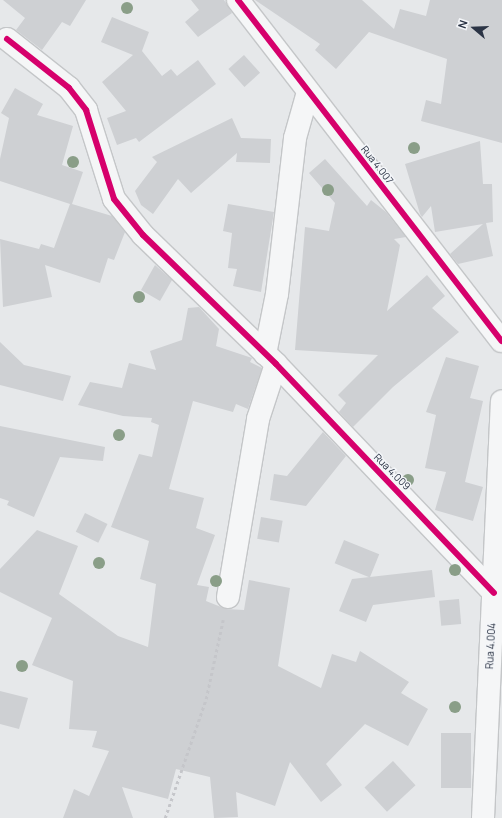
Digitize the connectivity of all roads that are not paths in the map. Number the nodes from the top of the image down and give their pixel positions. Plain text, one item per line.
1 (238, 0) edge
2 (7, 39) dead end
3 (308, 92) junction
4 (502, 341) edge
5 (270, 359) junction
6 (502, 401) edge
7 (494, 593) junction
8 (228, 597) road end
9 (483, 818) edge

1 - 3 street, Rua 4.007
2 - 5 street, Rua 4.009
3 - 4 street, Rua 4.007
3 - 5 street
5 - 7 street, Rua 4.009
5 - 8 street
6 - 7 street, Rua 4.004
7 - 9 street, Rua 4.004

